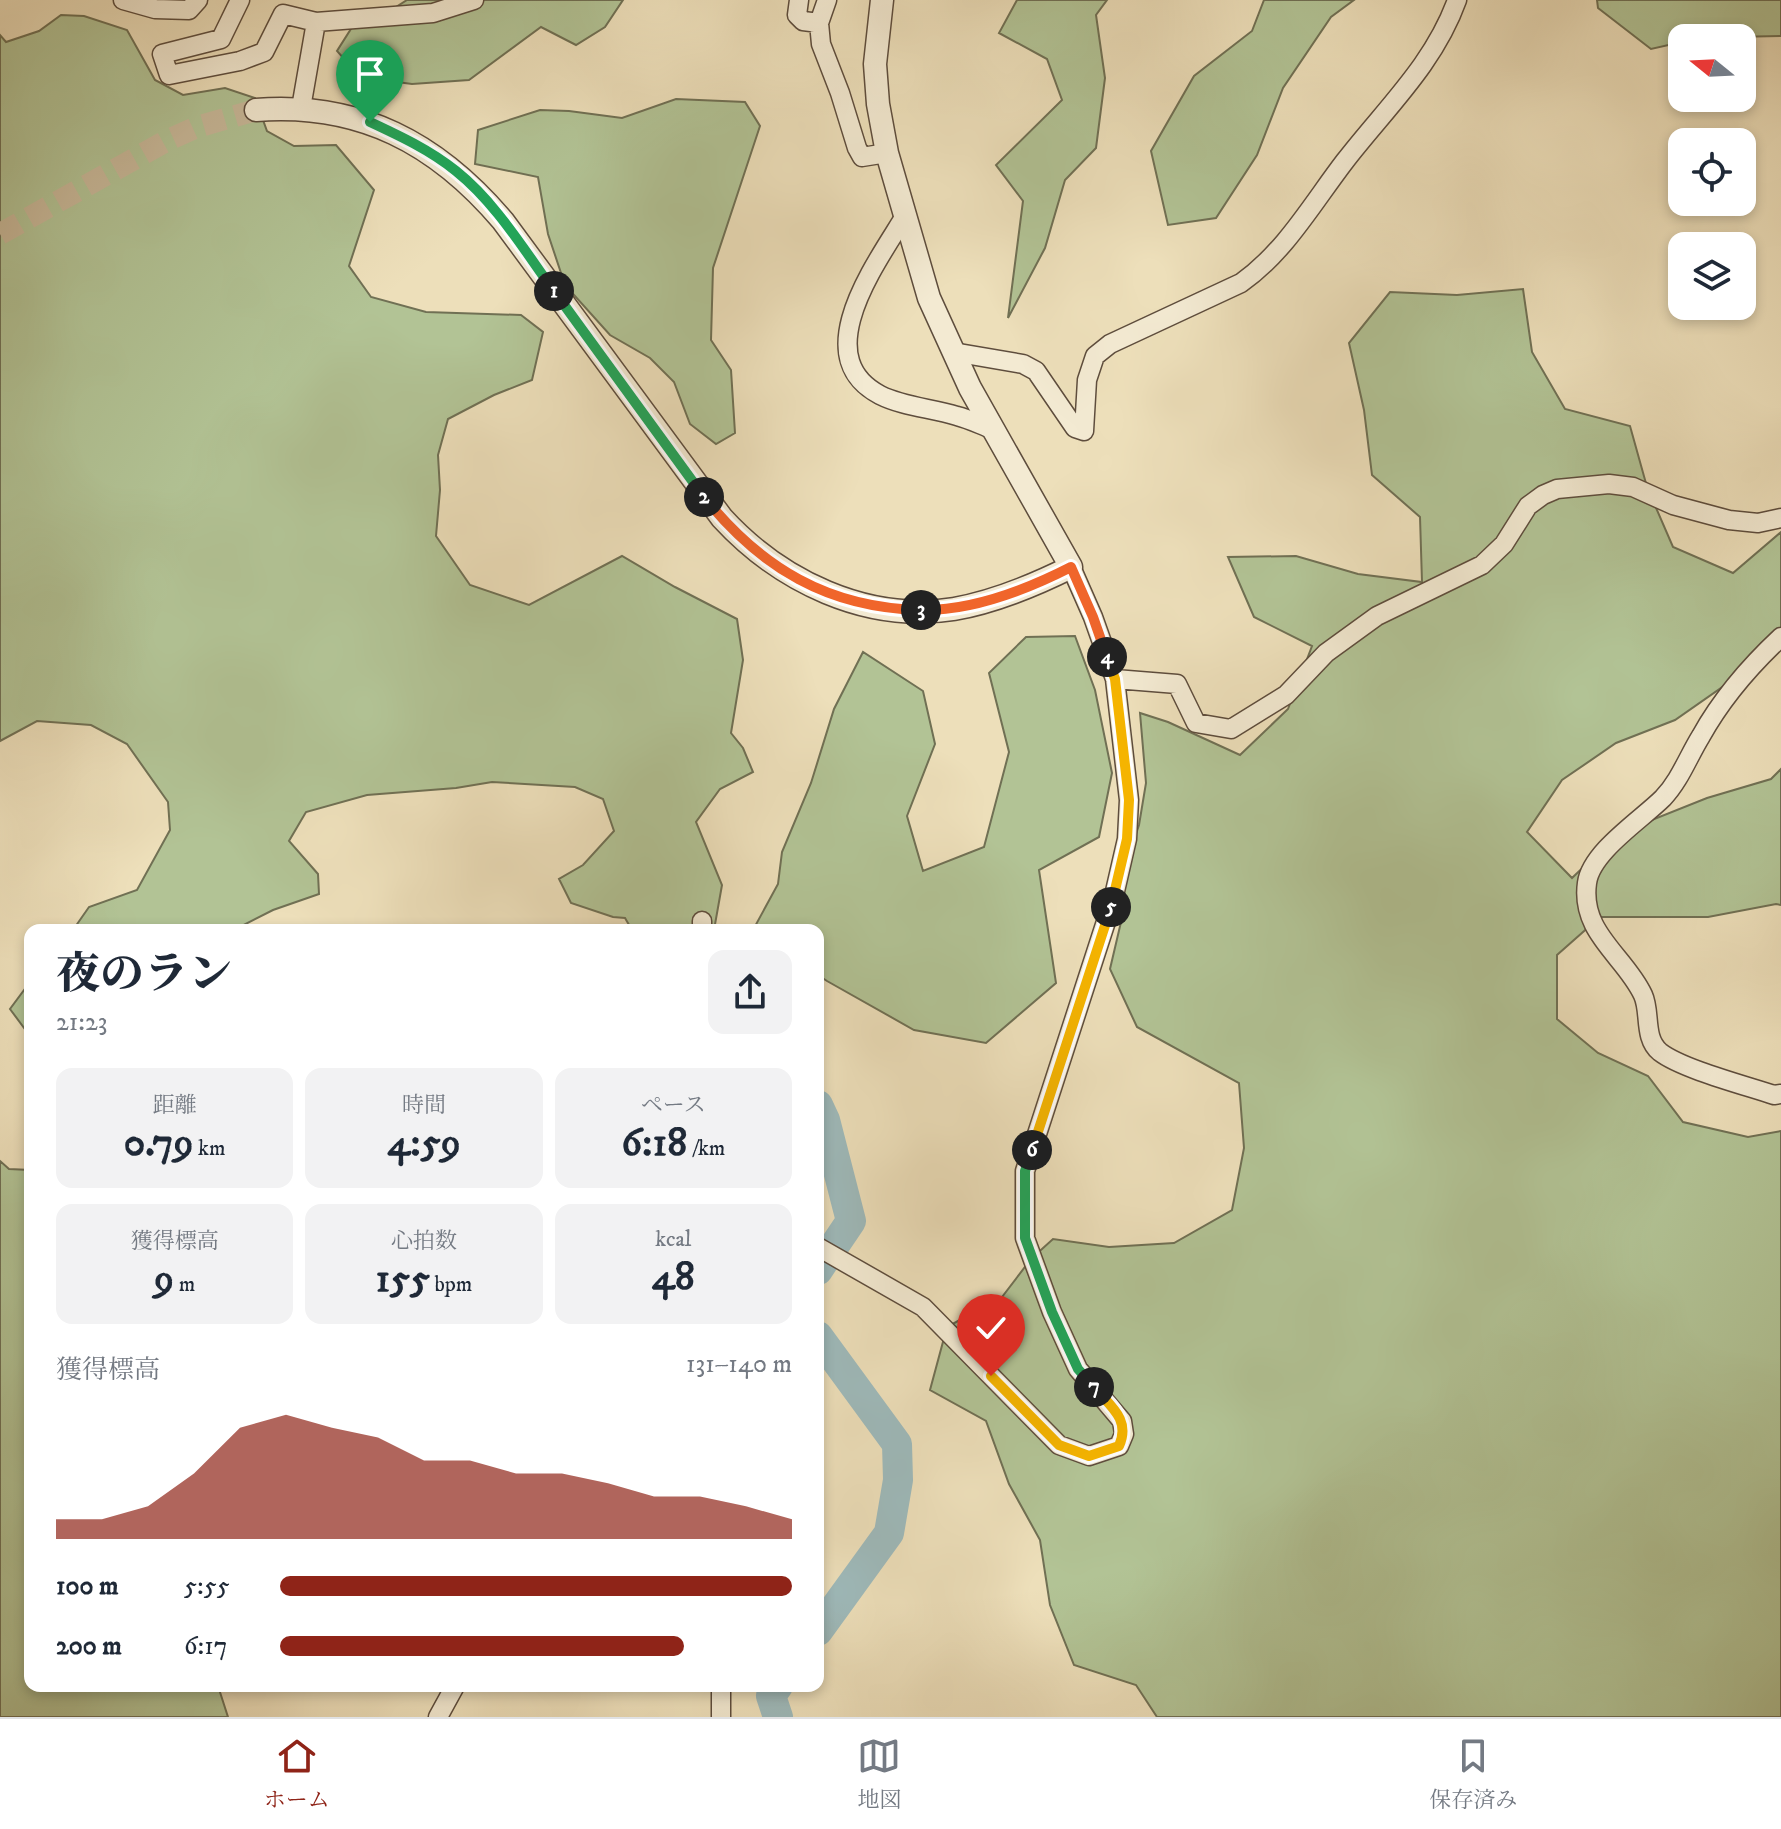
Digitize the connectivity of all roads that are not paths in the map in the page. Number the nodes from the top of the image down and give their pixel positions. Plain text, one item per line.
1 (123, 0) edge
2 (198, 0) edge
3 (240, 0) edge
4 (474, 0) edge
5 (799, 0) edge
6 (827, 0) edge
7 (882, 0) edge
8 (1457, 0) edge
9 (316, 22) junction
10 (819, 23) junction
11 (301, 108) junction
12 (256, 110) tunnel mouth
13 (887, 153) junction
14 (905, 216) junction
15 (953, 352) junction
16 (992, 429) junction
17 (1781, 518) edge
18 (1071, 567) junction
19 (1781, 637) edge
20 (1115, 679) junction
21 (1781, 1094) edge
22 (824, 1250) edge
23 (452, 1692) edge
24 (721, 1692) edge
25 (438, 1717) edge
26 (721, 1717) edge

1 - 2 street
3 - 9 street
4 - 9 street
5 - 10 street
6 - 10 street
7 - 13 street
8 - 15 street
9 - 11 street
10 - 13 street
11 - 12 street
11 - 18 street
13 - 14 street
14 - 15 street
14 - 16 street
15 - 16 street
16 - 18 street
17 - 20 street
18 - 20 street
19 - 21 street
20 - 22 street
23 - 25 street
24 - 26 street

